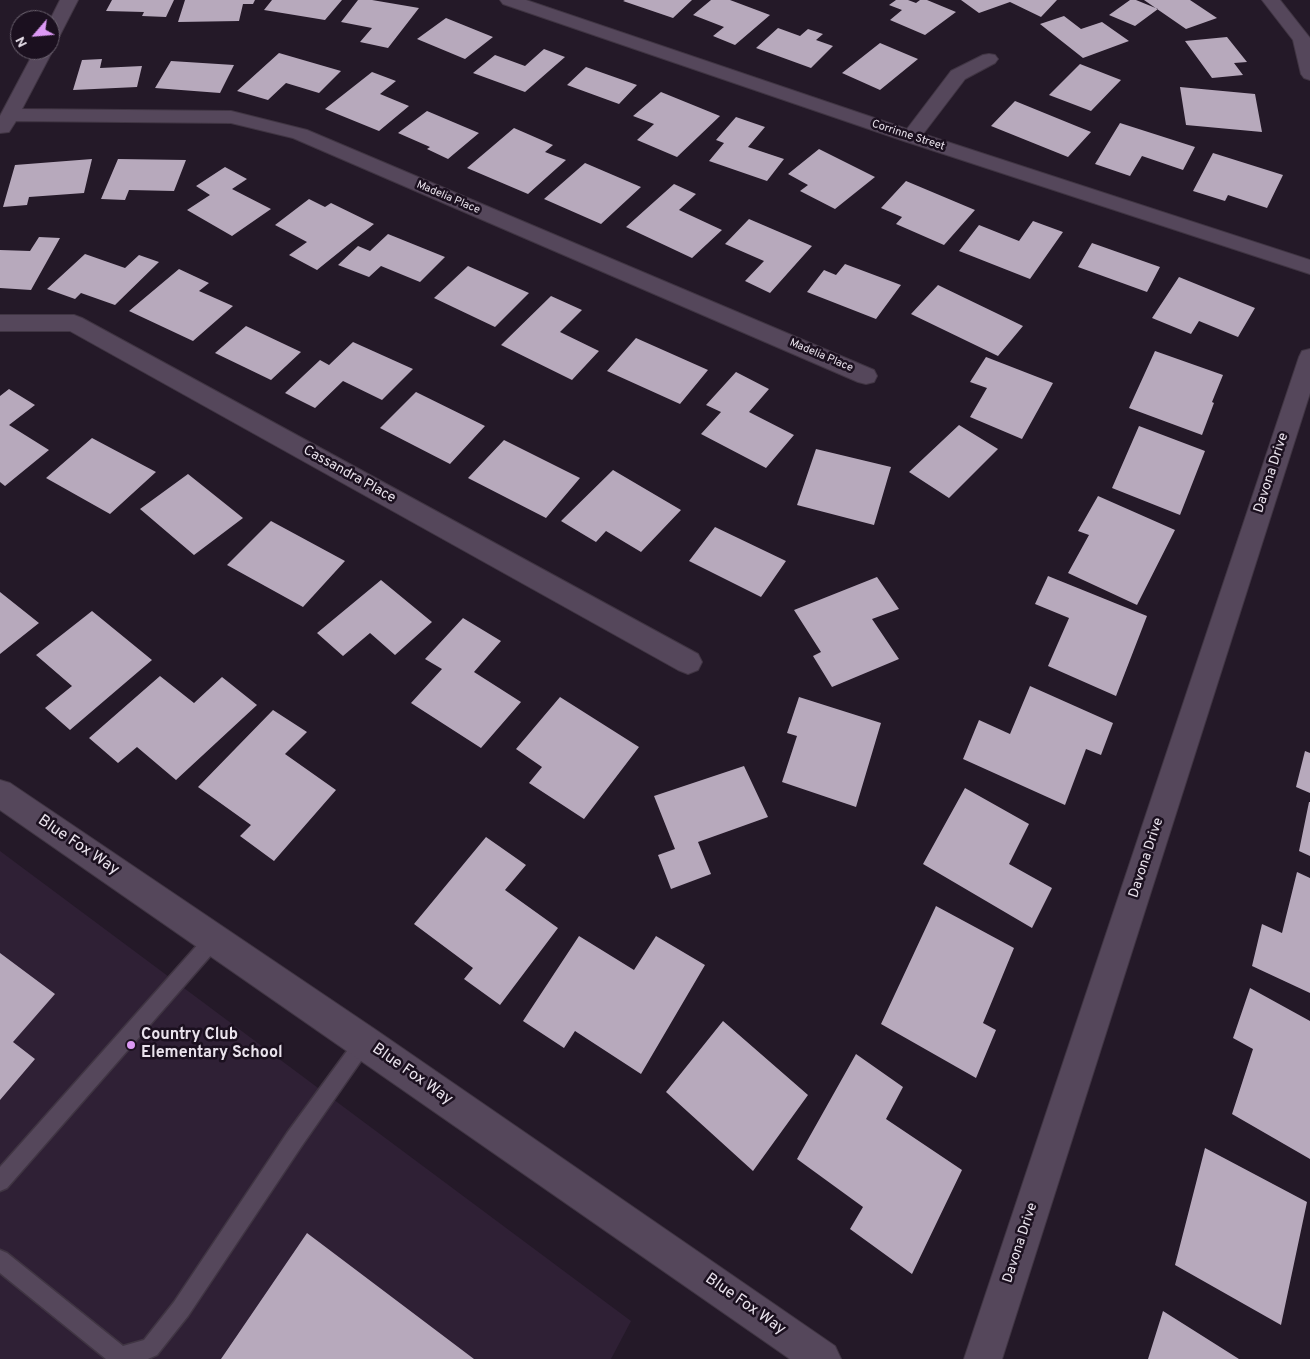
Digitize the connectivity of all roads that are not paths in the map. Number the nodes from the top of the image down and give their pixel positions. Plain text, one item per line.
1 (69, 0) edge
2 (509, 0) edge
3 (1271, 0) edge
4 (60, 18) edge
5 (989, 59) dead end
6 (39, 60) edge
7 (1310, 74) edge
8 (5, 123) edge
9 (911, 137) junction
10 (1310, 267) edge
11 (0, 323) edge
12 (1310, 357) edge
13 (866, 376) dead end
14 (688, 662) dead end
15 (0, 793) edge
16 (214, 939) junction
17 (364, 1042) junction
18 (0, 1182) edge
19 (0, 1260) edge
20 (822, 1359) edge
21 (983, 1359) edge

1 - 4 street
2 - 9 street, Corrinne Street
3 - 7 street
5 - 9 street
6 - 8 street
8 - 13 street, Madelia Place
9 - 10 street, Corrinne Street
11 - 14 street, Cassandra Place
12 - 21 street, Davona Drive
15 - 16 street, Blue Fox Way
16 - 17 street, Blue Fox Way
16 - 18 lane
17 - 19 lane
17 - 20 street, Blue Fox Way

